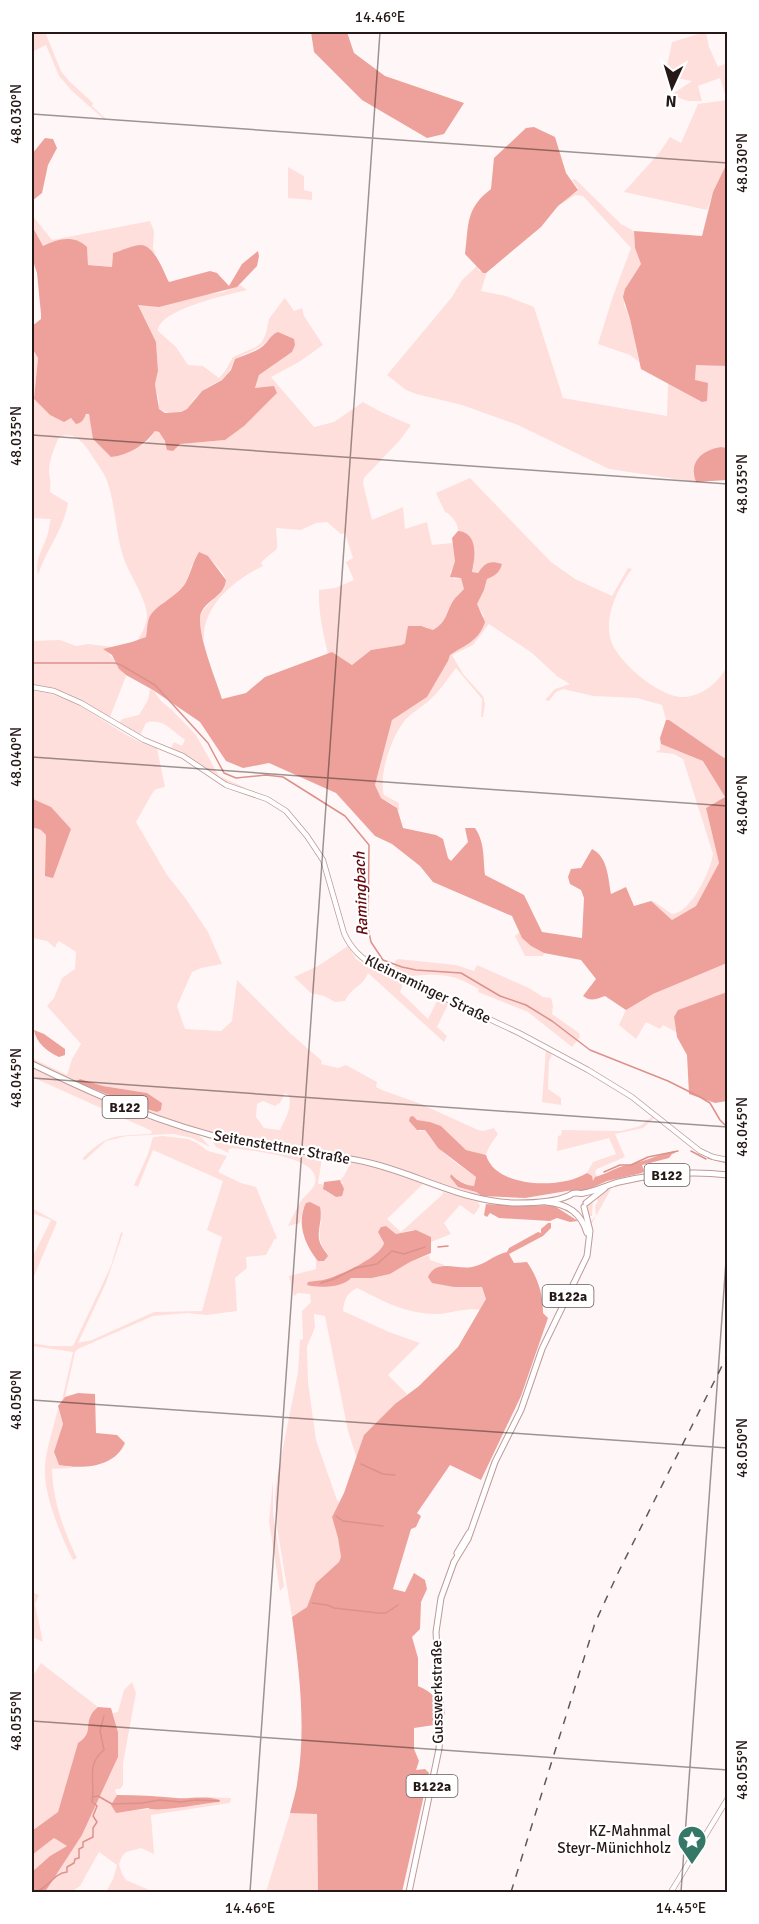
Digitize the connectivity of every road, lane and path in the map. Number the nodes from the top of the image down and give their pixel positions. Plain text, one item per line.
1 (32, 687) edge
2 (32, 1064) edge
3 (728, 1160) edge
4 (728, 1175) edge
5 (611, 1184) junction
6 (581, 1194) junction
7 (568, 1196) junction
8 (539, 1202) junction
9 (585, 1205) junction
10 (567, 1206) junction
11 (575, 1211) junction
12 (589, 1241) junction
13 (728, 1798) edge
14 (409, 1893) edge
15 (671, 1893) edge

1 - 3 main road, Kleinraminger Straße
2 - 8 main road, Seitenstettner Straße / B122
4 - 5 main road, B122
5 - 6 main road, B122
5 - 9 main road, B122
6 - 7 main road, B122
6 - 9 main road
7 - 8 main road, Seitenstettner Straße / B122
7 - 10 main road
8 - 10 main road, Seitenstettner Straße / B122
9 - 11 main road, B122
9 - 12 main road, Gusswerkstraße / B122a
10 - 11 main road, B122
11 - 12 main road
12 - 14 main road, Gusswerkstraße / B122a
13 - 15 main road

